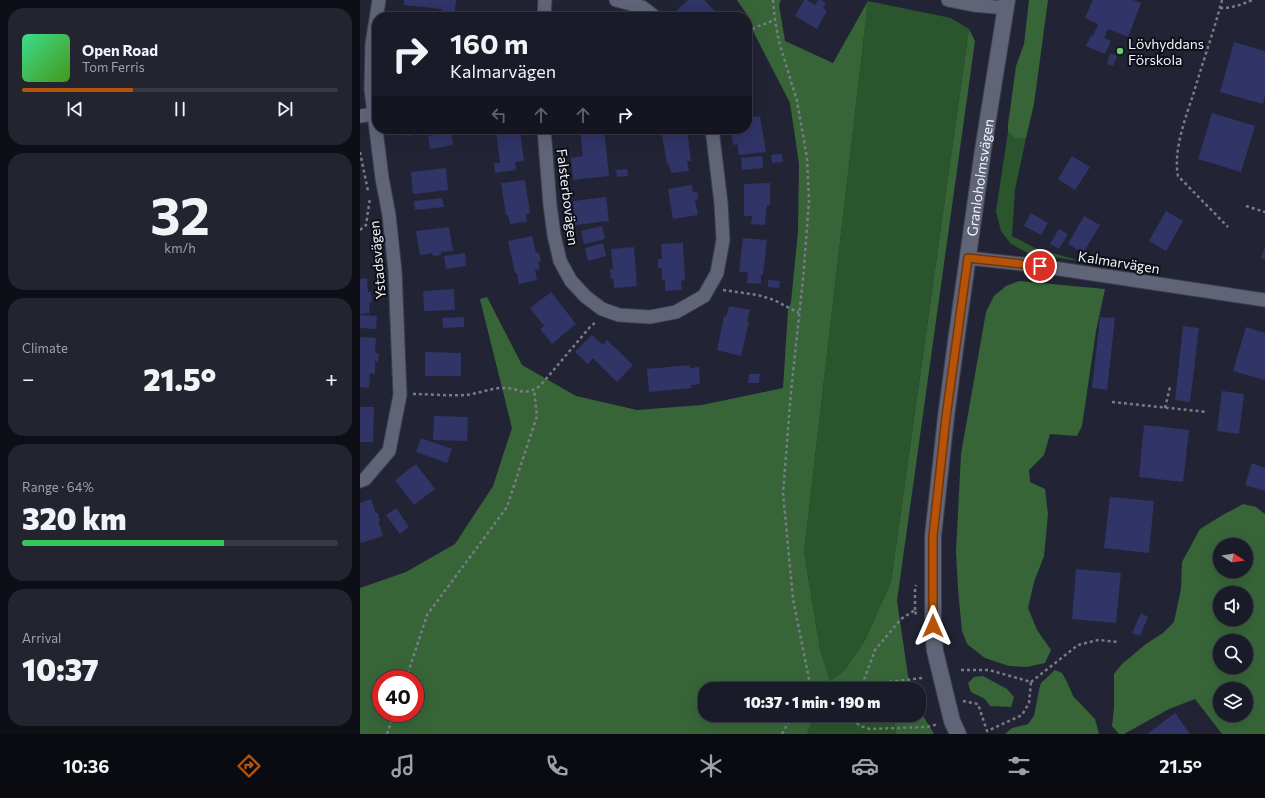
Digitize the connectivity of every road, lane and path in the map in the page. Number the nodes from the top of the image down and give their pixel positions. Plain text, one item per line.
1 (379, 0) edge
2 (545, 0) edge
3 (616, 0) edge
4 (773, 0) edge
5 (948, 0) edge
6 (1222, 0) edge
7 (1252, 0) edge
8 (1006, 4) edge
9 (1220, 8) junction
10 (377, 12) edge
11 (544, 12) edge
12 (648, 12) edge
13 (775, 20) junction
14 (752, 29) edge
15 (372, 44) edge
16 (372, 97) edge
17 (372, 114) edge
18 (360, 116) edge
19 (376, 134) edge
20 (544, 134) edge
21 (713, 134) edge
22 (360, 152) edge
23 (1246, 206) dead end
24 (1265, 212) edge
25 (1228, 227) dead end
26 (360, 230) edge
27 (968, 258) junction
28 (709, 288) junction
29 (1265, 300) edge
30 (602, 309) junction
31 (799, 312) junction
32 (1170, 387) dead end
33 (534, 390) junction
34 (400, 395) junction
35 (1112, 402) dead end
36 (1165, 408) junction
37 (1208, 412) dead end
38 (360, 481) edge
39 (916, 617) dead end
40 (1119, 642) dead end
41 (409, 670) edge
42 (961, 670) dead end
43 (922, 678) dead end
44 (810, 682) edge
45 (863, 682) edge
46 (888, 682) edge
47 (1031, 682) junction
48 (946, 698) junction
49 (391, 722) edge
50 (789, 722) edge
51 (855, 722) edge
52 (955, 727) edge
53 (988, 732) edge
54 (387, 734) edge
55 (782, 734) edge

1 - 10 street, Ystadsvägen
2 - 11 street
3 - 12 street
4 - 13 path
5 - 8 street
6 - 9 path
7 - 9 path
8 - 27 street, Granloholmsvägen
9 - 25 path
13 - 14 path
13 - 31 path
15 - 16 street, Ystadsvägen
17 - 18 street
19 - 34 street, Ystadsvägen
20 - 30 street, Falsterbovägen
21 - 28 street, Falsterbovägen
22 - 26 path
23 - 24 path
27 - 29 street, Kalmarvägen
27 - 48 street, Granloholmsvägen
28 - 30 street, Falsterbovägen
28 - 31 path
30 - 33 path
31 - 44 path
32 - 36 path
33 - 34 path
33 - 41 path
34 - 38 street, Ystadsvägen
35 - 36 path
36 - 37 path
39 - 45 path
40 - 47 path
42 - 47 path
43 - 46 path
47 - 53 path
48 - 52 street, Granloholmsvägen
48 - 53 path
49 - 54 path
50 - 55 path
51 - 52 path

